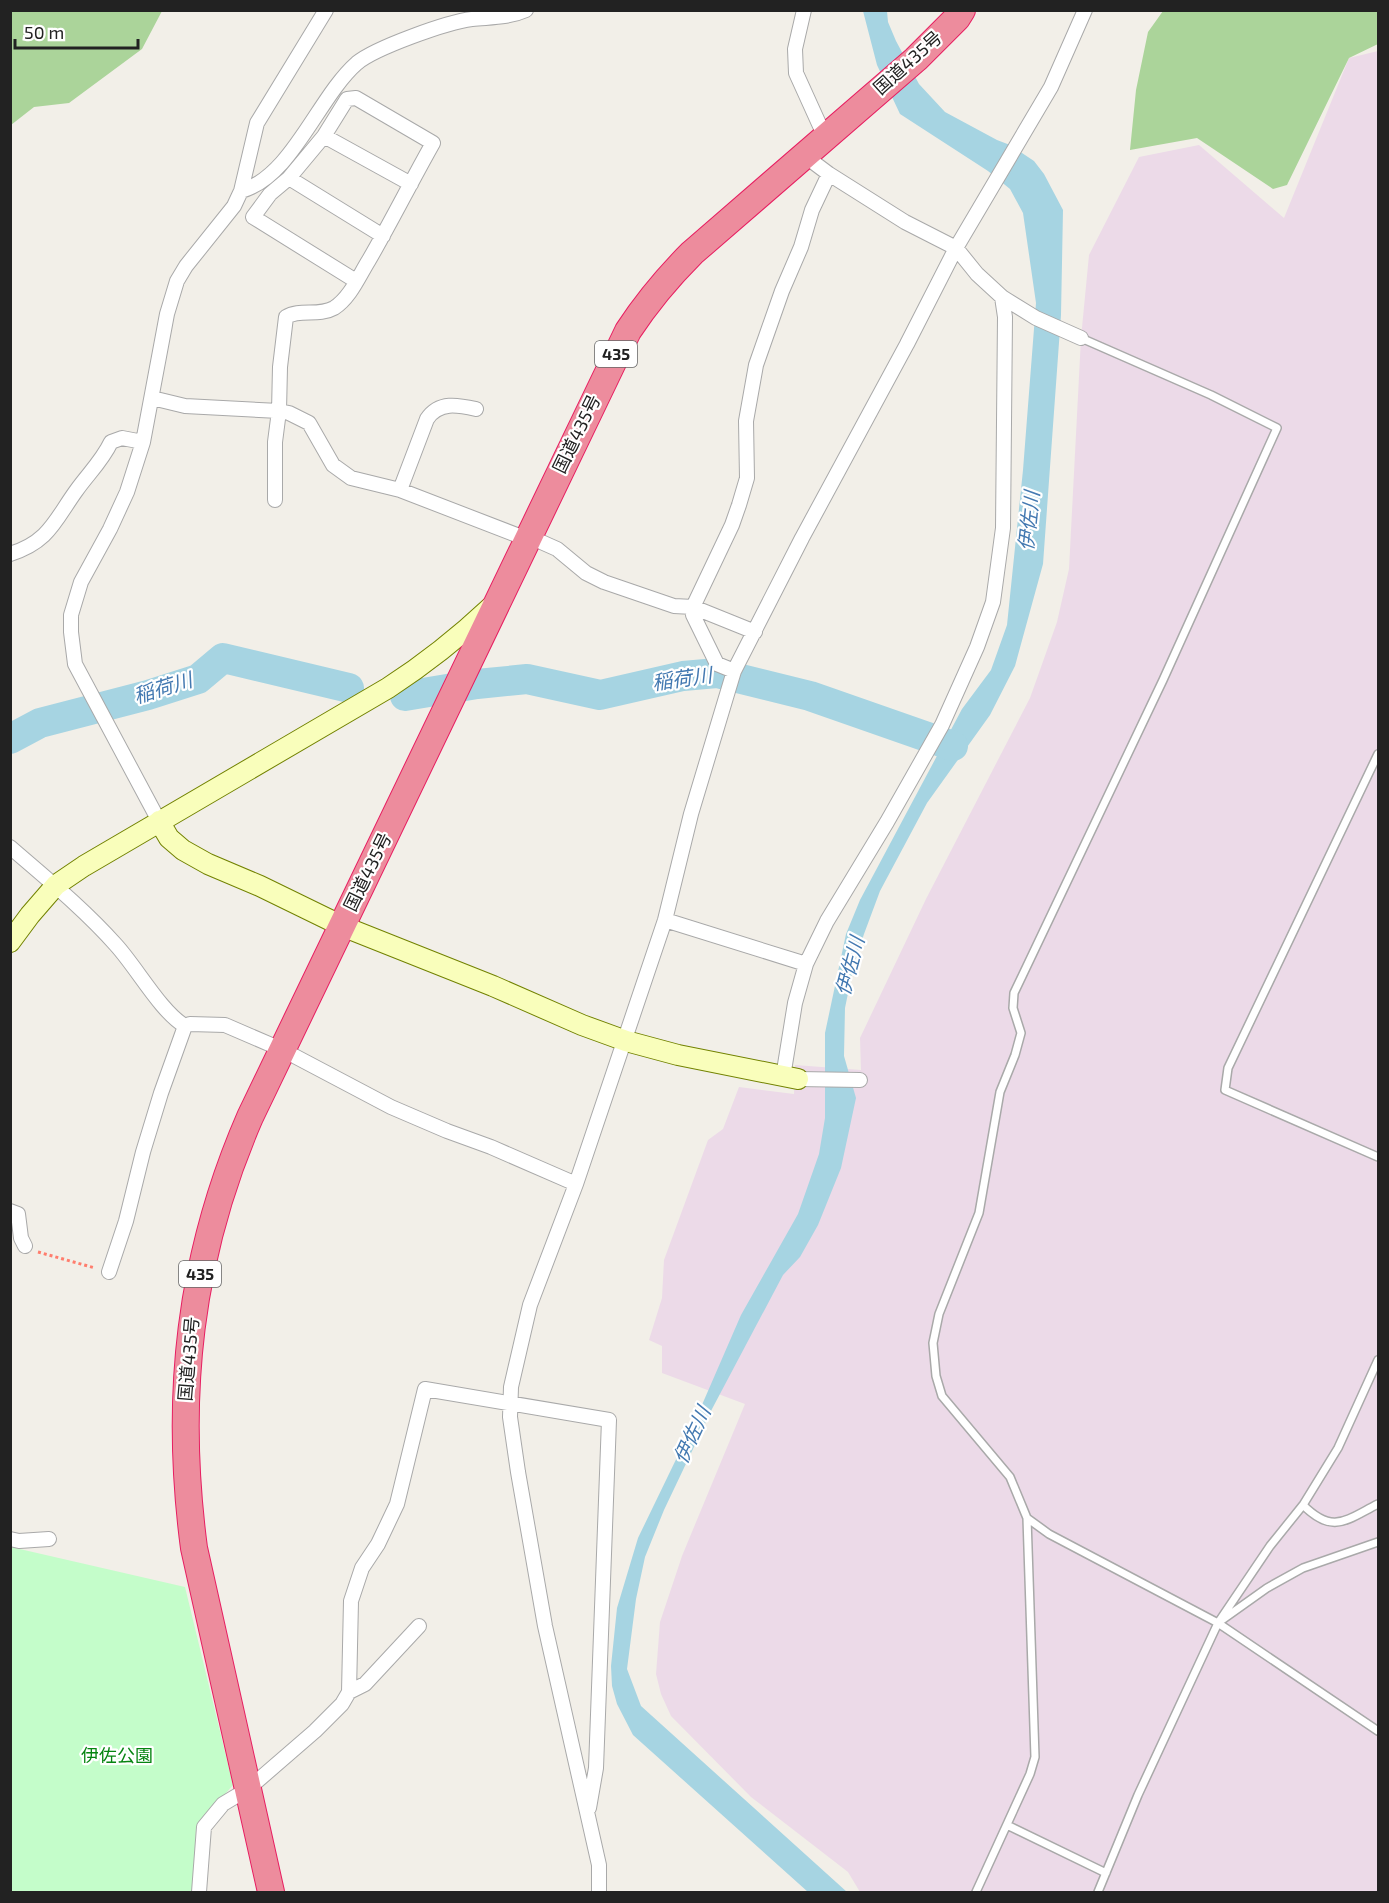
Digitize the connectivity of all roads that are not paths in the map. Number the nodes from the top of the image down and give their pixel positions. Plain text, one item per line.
1 (326, 10) edge
2 (526, 10) edge
3 (804, 10) edge
4 (962, 10) edge
5 (1085, 10) edge
6 (324, 136) junction
7 (825, 137) junction
8 (805, 156) junction
9 (829, 174) junction
10 (289, 178) junction
11 (411, 184) junction
12 (241, 191) junction
13 (383, 236) junction
14 (956, 248) junction
15 (356, 281) junction
16 (1008, 301) junction
17 (1081, 338) joint
18 (152, 398) junction
19 (476, 409) dead end
20 (279, 411) junction
21 (143, 442) junction
22 (400, 490) junction
23 (275, 500) dead end
24 (527, 539) junction
25 (10, 554) edge
26 (497, 601) junction
27 (693, 607) junction
28 (755, 632) junction
29 (734, 671) junction
30 (1378, 754) edge
31 (159, 821) junction
32 (10, 847) edge
33 (56, 885) junction
34 (665, 920) junction
35 (342, 926) junction
36 (10, 942) edge
37 (806, 964) junction
38 (185, 1026) junction
39 (626, 1041) junction
40 (283, 1050) junction
41 (791, 1078) junction
42 (860, 1080) dead end
43 (1378, 1157) edge
44 (576, 1184) junction
45 (10, 1211) edge
46 (25, 1246) road end
47 (109, 1272) road end
48 (1378, 1360) edge
49 (510, 1402) junction
50 (1378, 1504) edge
51 (1303, 1505) junction
52 (1027, 1518) junction
53 (10, 1539) edge
54 (49, 1539) dead end
55 (1378, 1542) edge
56 (1218, 1623) junction
57 (419, 1626) dead end
58 (349, 1692) junction
59 (1378, 1731) edge
60 (248, 1790) junction
61 (588, 1815) junction
62 (1007, 1825) junction
63 (1106, 1873) junction
64 (199, 1893) edge
65 (271, 1893) edge
66 (599, 1893) edge
67 (975, 1893) edge
68 (1098, 1893) edge

1 - 12 street
2 - 12 street
3 - 7 street
4 - 7 highway, 国道435号 / 435
5 - 14 street
6 - 10 street
6 - 11 street
6 - 11 street
7 - 8 highway, 国道435号 / 435
8 - 9 street
8 - 24 highway, 国道435号 / 435
9 - 14 street
9 - 27 street
10 - 13 street
10 - 15 street
11 - 13 street
12 - 18 street
13 - 15 street
14 - 16 street
14 - 28 street
15 - 20 street
16 - 17 street
16 - 37 street
17 - 52 lane
18 - 20 street
18 - 21 street
19 - 22 street
20 - 22 street
20 - 23 street
21 - 25 street
21 - 31 street
22 - 24 street
24 - 26 highway, 国道435号 / 435
24 - 27 street
26 - 31 street
26 - 35 highway, 国道435号 / 435
27 - 28 street
27 - 29 street
28 - 29 street
29 - 34 street
30 - 43 lane
31 - 33 street
31 - 35 street
32 - 33 street
33 - 36 street
33 - 38 street
34 - 37 street
34 - 39 street
35 - 39 street
35 - 40 highway, 国道435号 / 435
37 - 41 street
38 - 40 street
38 - 47 street
39 - 41 street
39 - 44 street
40 - 44 street
40 - 60 highway, 国道435号 / 435
41 - 42 street
44 - 49 street
45 - 46 street
48 - 51 lane
49 - 58 street
49 - 61 street
49 - 61 street
50 - 51 lane
51 - 56 lane
52 - 56 lane
52 - 62 lane
53 - 54 street
55 - 56 lane
56 - 59 lane
56 - 63 lane
57 - 58 street
58 - 60 street
60 - 64 street
60 - 65 highway, 国道435号 / 435
61 - 66 street
62 - 63 lane
62 - 67 lane
63 - 68 lane

